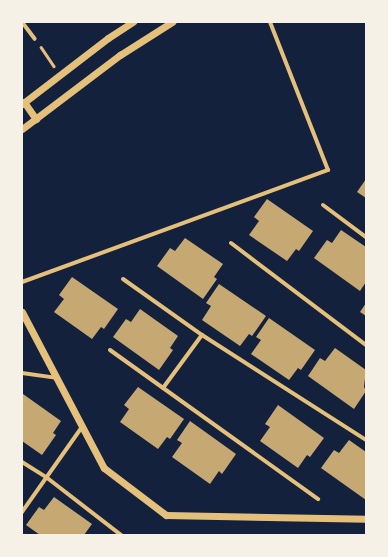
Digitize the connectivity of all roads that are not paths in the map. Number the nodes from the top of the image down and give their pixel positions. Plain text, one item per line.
1 (22, 22) edge
2 (133, 22) edge
3 (172, 22) edge
4 (270, 22) edge
5 (35, 39) road end
6 (23, 103) edge
7 (36, 119) junction
8 (22, 129) edge
9 (323, 205) dead end
10 (366, 237) edge
11 (231, 243) dead end
12 (123, 279) dead end
13 (22, 282) edge
14 (22, 312) edge
15 (202, 335) junction
16 (366, 345) edge
17 (110, 350) dead end
18 (22, 373) edge
19 (57, 378) junction
20 (164, 388) junction
21 (82, 427) junction
22 (366, 440) edge
23 (22, 462) edge
24 (46, 477) junction
25 (318, 498) dead end
26 (22, 512) edge
27 (366, 519) edge
28 (121, 535) edge

1 - 5 street
2 - 6 street
3 - 7 street
4 - 13 street
6 - 7 street
7 - 8 street
9 - 10 street
11 - 16 street
12 - 15 street
14 - 19 street
15 - 20 street
15 - 22 street
17 - 20 street
18 - 19 street
19 - 21 street
20 - 25 street
21 - 24 street
21 - 27 street
23 - 24 street
24 - 26 street
24 - 28 street

